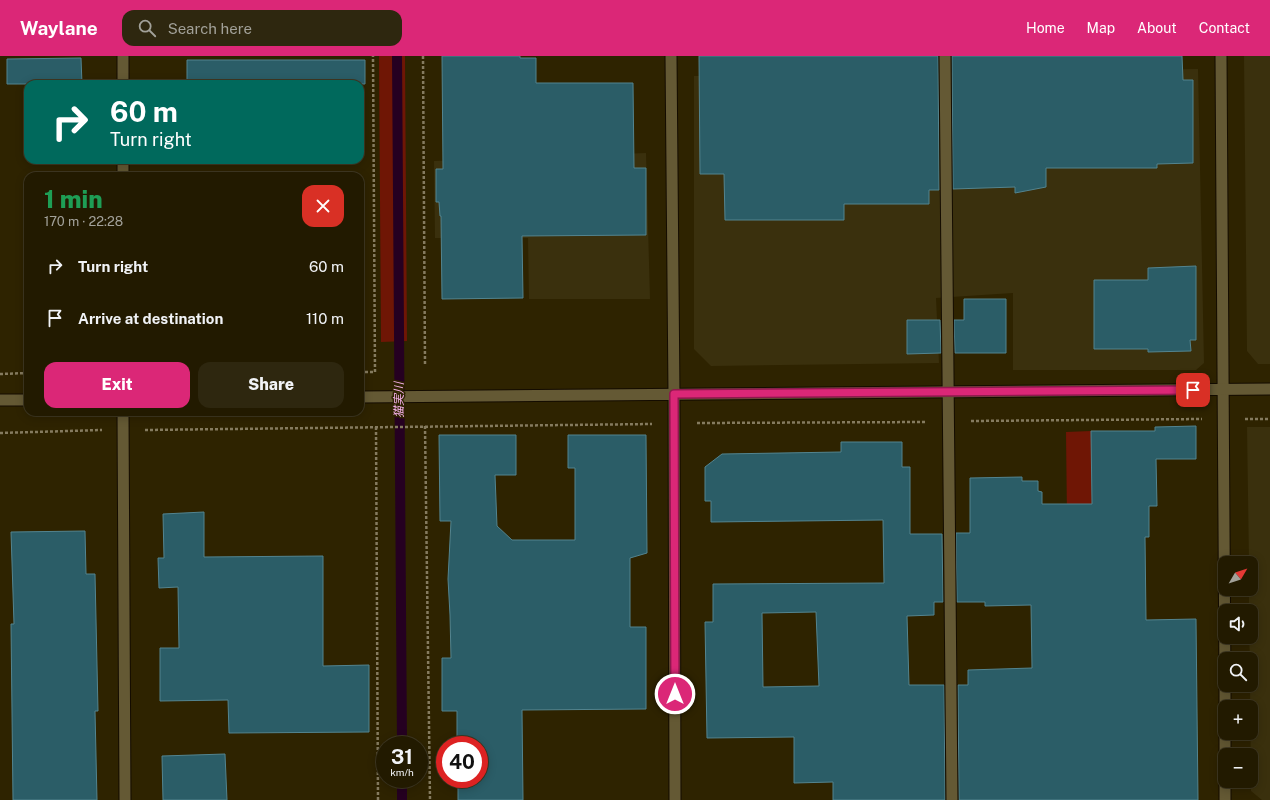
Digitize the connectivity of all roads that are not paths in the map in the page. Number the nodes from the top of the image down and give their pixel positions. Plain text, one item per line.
1 (123, 56) edge
2 (671, 56) edge
3 (945, 56) edge
4 (1221, 56) edge
5 (123, 80) edge
6 (1270, 389) edge
7 (1224, 390) junction
8 (948, 392) junction
9 (674, 394) junction
10 (364, 397) edge
11 (0, 400) edge
12 (24, 400) edge
13 (122, 416) edge
14 (1225, 652) edge
15 (1225, 788) edge
16 (126, 800) edge
17 (675, 800) edge
18 (952, 800) edge
19 (1225, 800) edge

1 - 5 street
2 - 9 street
3 - 8 street
4 - 7 street
6 - 7 street
7 - 8 street
7 - 14 street
8 - 9 street
8 - 18 street
9 - 10 street
9 - 17 street
11 - 12 street
13 - 16 street
15 - 19 street

